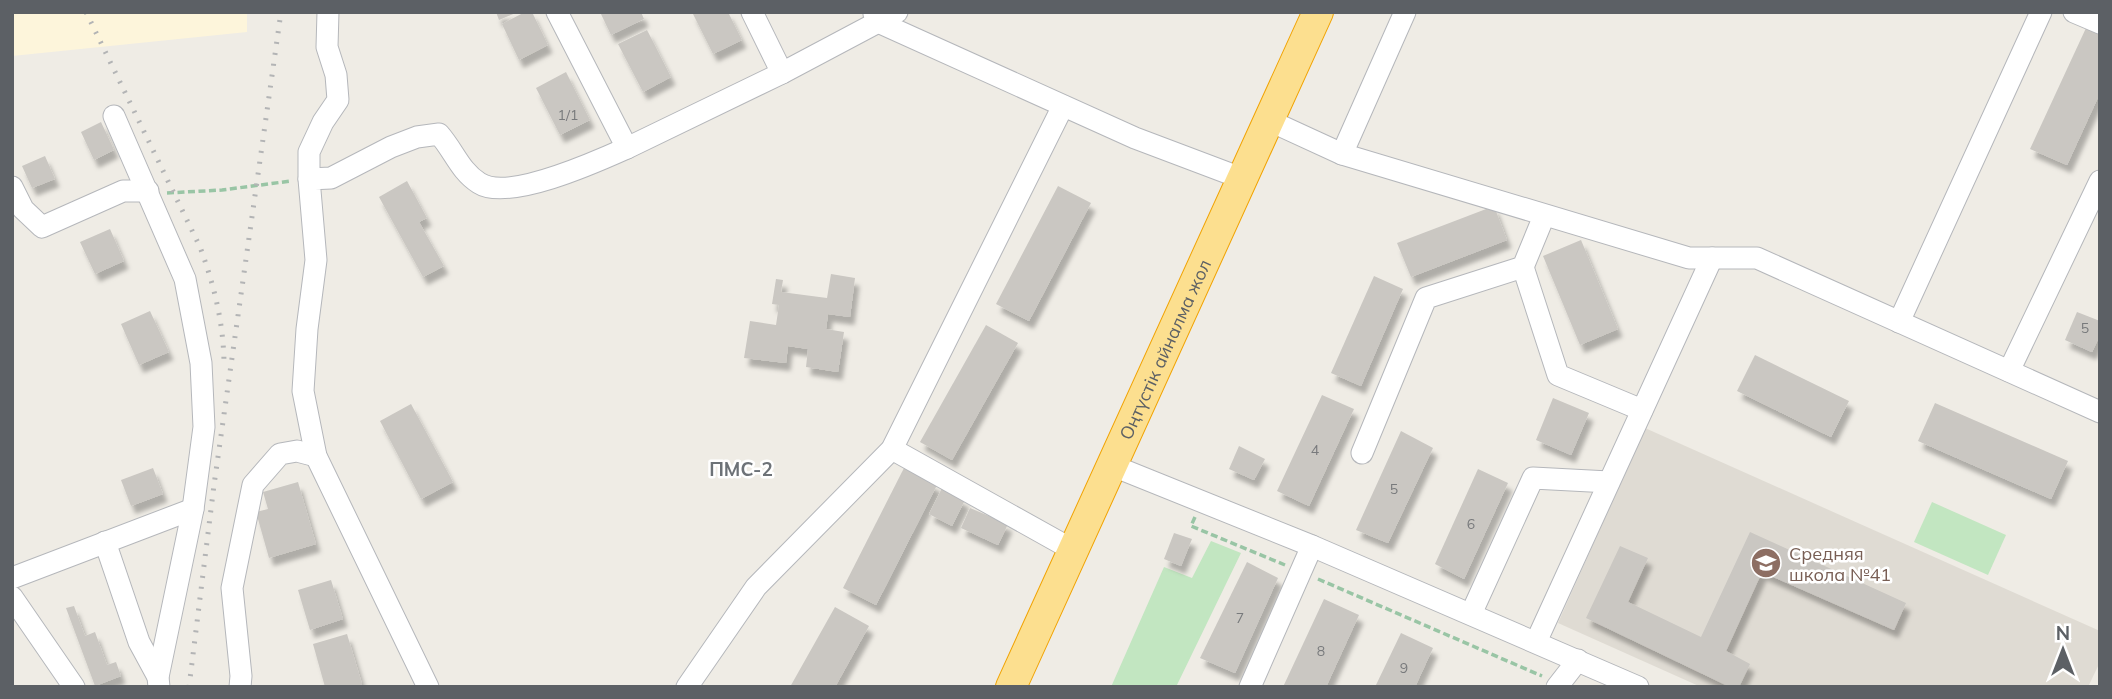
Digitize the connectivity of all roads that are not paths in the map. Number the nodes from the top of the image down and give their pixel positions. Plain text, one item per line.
1 (328, 12) edge
2 (557, 12) edge
3 (752, 12) edge
4 (1318, 12) edge
5 (1405, 12) edge
6 (2042, 12) edge
7 (2074, 12) edge
8 (883, 16) edge
9 (2100, 23) edge
10 (782, 73) junction
11 (1063, 106) junction
12 (114, 116) dead end
13 (1268, 120) junction
14 (627, 148) junction
15 (1342, 154) junction
16 (1241, 178) junction
17 (309, 179) junction
18 (2100, 181) edge
19 (12, 187) edge
20 (148, 191) junction
21 (1544, 216) junction
22 (1712, 258) junction
23 (1523, 267) junction
24 (1899, 321) junction
25 (2010, 371) junction
26 (1642, 410) junction
27 (2100, 412) edge
28 (892, 449) junction
29 (1362, 453) dead end
30 (316, 456) junction
31 (1111, 465) junction
32 (1609, 482) junction
33 (193, 509) junction
34 (105, 542) junction
35 (1312, 546) junction
36 (1073, 550) junction
37 (12, 578) edge
38 (12, 597) edge
39 (1471, 614) junction
40 (1536, 642) junction
41 (1578, 660) junction
42 (159, 682) edge
43 (1559, 685) edge
44 (691, 686) edge
45 (74, 687) edge
46 (240, 687) edge
47 (428, 687) edge
48 (1011, 687) edge
49 (1250, 687) edge
50 (1639, 687) edge

1 - 17 street
2 - 14 street
3 - 10 street
4 - 13 highway, Оңтүстік айналма жол
5 - 15 street
6 - 24 street
7 - 9 street
8 - 10 street
8 - 11 street
10 - 14 street
11 - 16 street
11 - 28 street
12 - 20 street
13 - 15 street
13 - 16 highway, Оңтүстік айналма жол
14 - 17 street
15 - 21 street
16 - 31 highway, Оңтүстік айналма жол
17 - 30 street
18 - 25 street
19 - 20 street
20 - 33 street
21 - 22 street
21 - 23 street
22 - 24 street
22 - 26 street
23 - 26 street
23 - 29 street
24 - 25 street
25 - 27 street
26 - 32 street
28 - 36 street
28 - 44 street
30 - 46 street
30 - 47 street
31 - 35 street
31 - 36 highway, Оңтүстік айналма жол
32 - 39 street
32 - 40 street
33 - 34 street
33 - 42 street
34 - 37 street
34 - 42 street
35 - 39 street
35 - 49 street
36 - 48 highway, Оңтүстік айналма жол
38 - 45 street
39 - 40 street
40 - 41 street
41 - 43 street
41 - 50 street

